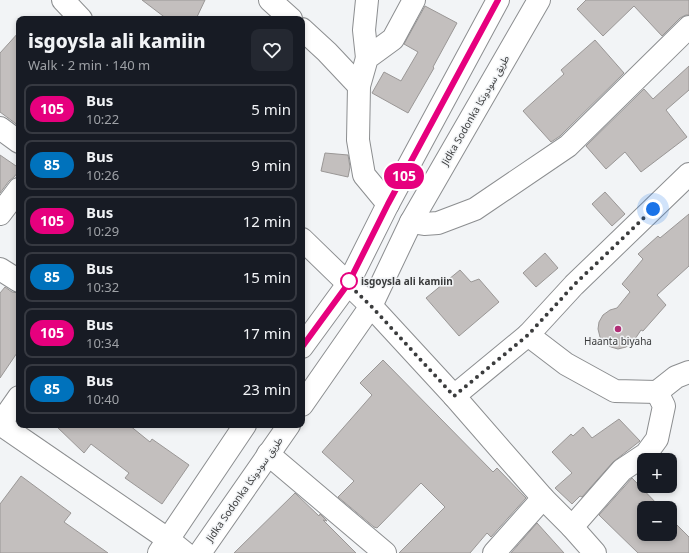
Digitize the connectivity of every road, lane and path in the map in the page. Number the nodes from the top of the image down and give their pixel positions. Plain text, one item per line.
1 (63, 0) edge
2 (270, 0) edge
3 (368, 0) edge
4 (414, 0) edge
5 (498, 0) edge
6 (539, 0) edge
7 (78, 16) edge
8 (288, 16) edge
9 (689, 26) edge
10 (305, 33) edge
11 (367, 58) junction
12 (359, 86) junction
13 (0, 128) edge
14 (16, 140) edge
15 (689, 174) edge
16 (16, 192) edge
17 (388, 204) junction
18 (0, 214) edge
19 (411, 222) junction
20 (305, 242) edge
21 (0, 269) edge
22 (16, 279) edge
23 (348, 284) junction
24 (371, 306) junction
25 (528, 335) junction
26 (305, 343) edge
27 (688, 374) edge
28 (657, 392) junction
29 (454, 396) junction
30 (16, 401) edge
31 (305, 402) edge
32 (0, 424) edge
33 (238, 428) edge
34 (286, 428) edge
35 (268, 454) junction
36 (543, 498) junction
37 (572, 527) junction
38 (171, 549) edge
39 (200, 553) edge
40 (385, 553) edge
41 (494, 553) edge
42 (595, 553) edge

1 - 7 street
2 - 8 street
3 - 11 street
4 - 11 street
5 - 17 street
6 - 19 street, Jidka Sodonka طريق سودونكا
9 - 19 street
10 - 12 street
11 - 12 street
12 - 17 street
13 - 14 street
15 - 25 street
16 - 18 street
17 - 23 street
19 - 24 street, Jidka Sodonka طريق سودونكا
20 - 23 street
21 - 22 street
23 - 24 street
23 - 26 street
24 - 29 street
24 - 31 street, Jidka Sodonka طريق سودونكا
25 - 28 street
25 - 29 street
27 - 28 street
28 - 37 street
29 - 36 street
30 - 32 street
32 - 38 street
33 - 38 street
34 - 35 street, Jidka Sodonka طريق سودونكا
35 - 39 street, Jidka Sodonka طريق سودونكا
35 - 40 street
36 - 37 street
36 - 41 street
37 - 42 street

